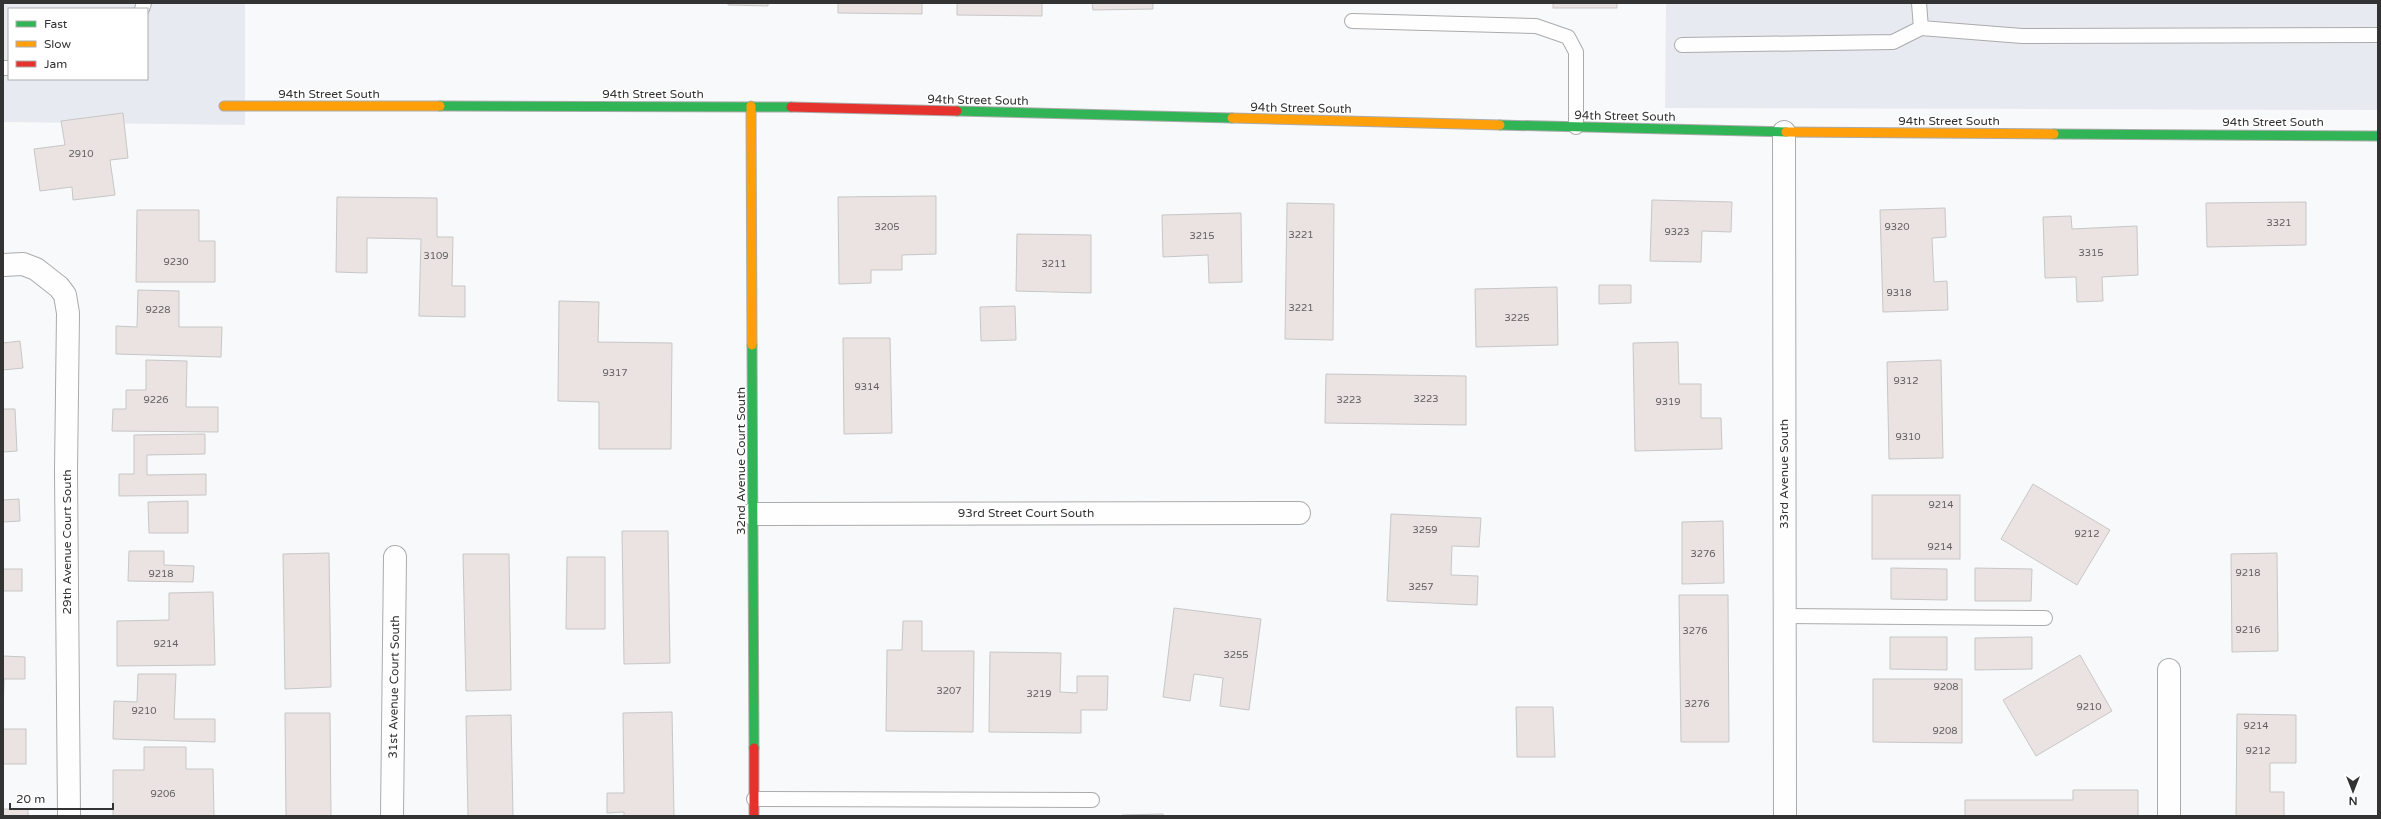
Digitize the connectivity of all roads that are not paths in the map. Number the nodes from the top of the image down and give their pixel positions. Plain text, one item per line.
1 (1919, 3) edge
2 (1352, 21) dead end
3 (1921, 28) junction
4 (2378, 35) edge
5 (1682, 45) dead end
6 (224, 106) dead end
7 (751, 106) junction
8 (1576, 127) junction
9 (1784, 132) junction
10 (2378, 136) edge
11 (3, 265) edge
12 (1299, 513) dead end
13 (753, 514) junction
14 (395, 557) dead end
15 (1785, 616) junction
16 (2045, 618) dead end
17 (2169, 670) dead end
18 (754, 799) junction
19 (1092, 800) dead end
20 (68, 816) edge
21 (392, 816) edge
22 (754, 816) edge
23 (1785, 816) edge
24 (2169, 816) edge

1 - 3 lane
2 - 8 lane
3 - 4 lane
3 - 5 lane
6 - 7 street, 94th Street South
7 - 8 street, 94th Street South
7 - 13 street, 32nd Avenue Court South
8 - 9 street, 94th Street South
9 - 10 street, 94th Street South
9 - 15 street, 33rd Avenue South
11 - 20 street, 29th Avenue Court South
12 - 13 street, 93rd Street Court South
13 - 18 street, 32nd Avenue Court South
14 - 21 street, 31st Avenue Court South
15 - 16 lane
15 - 23 street, 33rd Avenue South
17 - 24 street
18 - 19 lane
18 - 22 street, 32nd Avenue Court South

